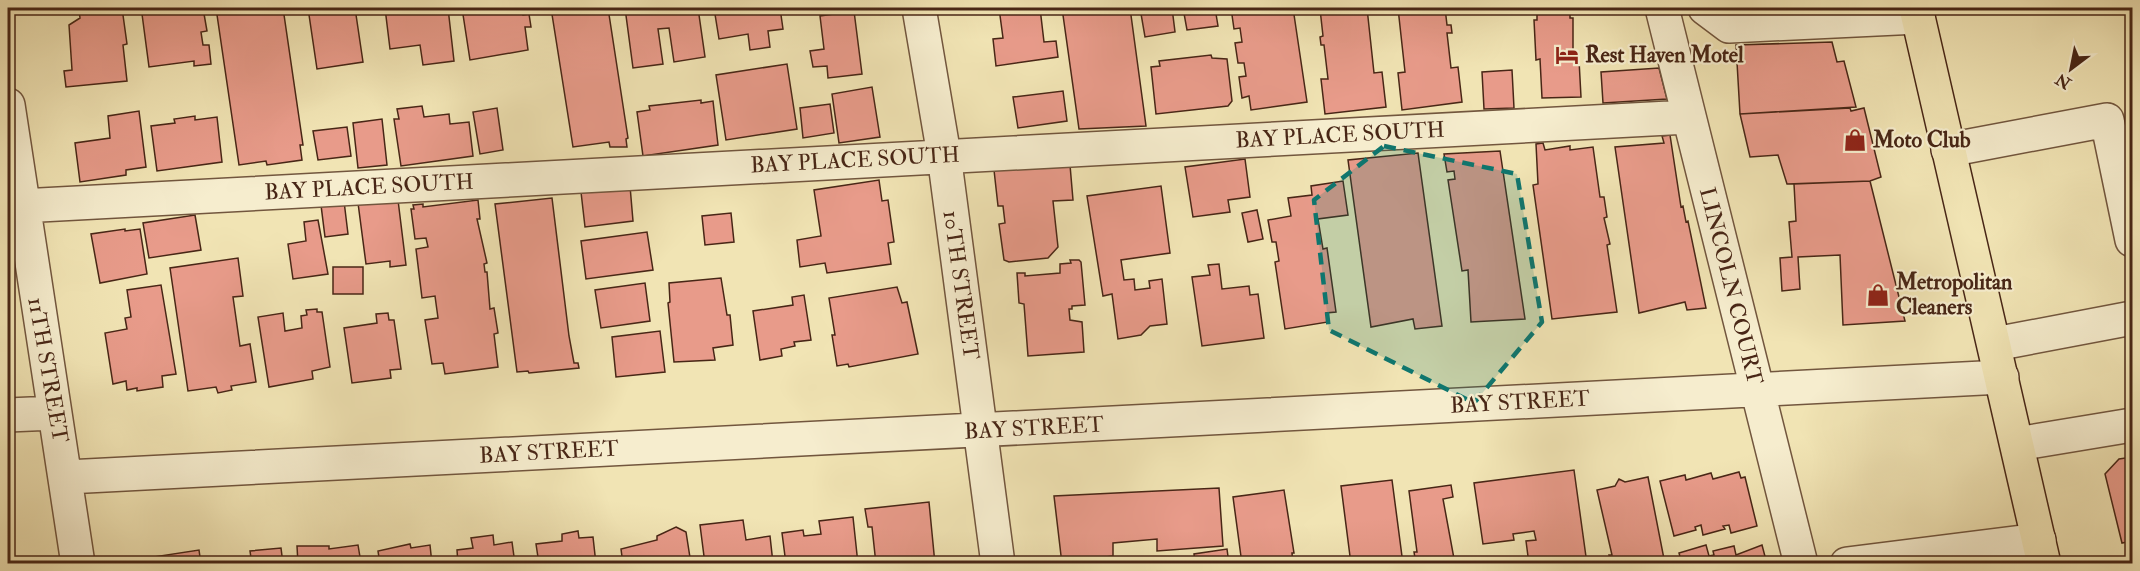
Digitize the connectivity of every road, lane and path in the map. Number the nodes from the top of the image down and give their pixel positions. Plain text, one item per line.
1 (920, 8) edge
2 (1662, 8) edge
3 (1705, 8) edge
4 (1917, 12) edge
5 (8, 105) edge
6 (1689, 117) junction
7 (10, 141) edge
8 (1948, 150) junction
9 (944, 155) junction
10 (21, 206) junction
11 (2133, 240) edge
12 (2133, 318) edge
13 (1995, 344) junction
14 (2002, 377) junction
15 (1757, 389) junction
16 (54, 413) junction
17 (8, 415) edge
18 (2133, 425) edge
19 (980, 431) junction
20 (2018, 444) junction
21 (67, 477) junction
22 (2041, 552) edge
23 (78, 564) edge
24 (998, 564) edge
25 (1801, 564) edge
26 (1846, 564) edge

1 - 9 street, 10TH STREET
2 - 6 street, LINCOLN COURT
3 - 4 street
4 - 8 highway
5 - 7 street, 11TH STREET
6 - 9 street, BAY PLACE SOUTH
6 - 15 street, LINCOLN COURT
7 - 10 street, 11TH STREET
8 - 11 street
8 - 13 highway
9 - 10 street, BAY PLACE SOUTH
9 - 19 street, 10TH STREET
10 - 16 street, 11TH STREET
12 - 13 street
13 - 14 highway
14 - 15 street, BAY STREET
14 - 20 highway
15 - 19 street, BAY STREET
15 - 25 street, LINCOLN COURT
16 - 17 street
16 - 21 street, 11TH STREET
18 - 20 street
19 - 21 street, BAY STREET
19 - 24 street, 10TH STREET
20 - 22 highway
21 - 23 street, 11TH STREET
22 - 26 street

